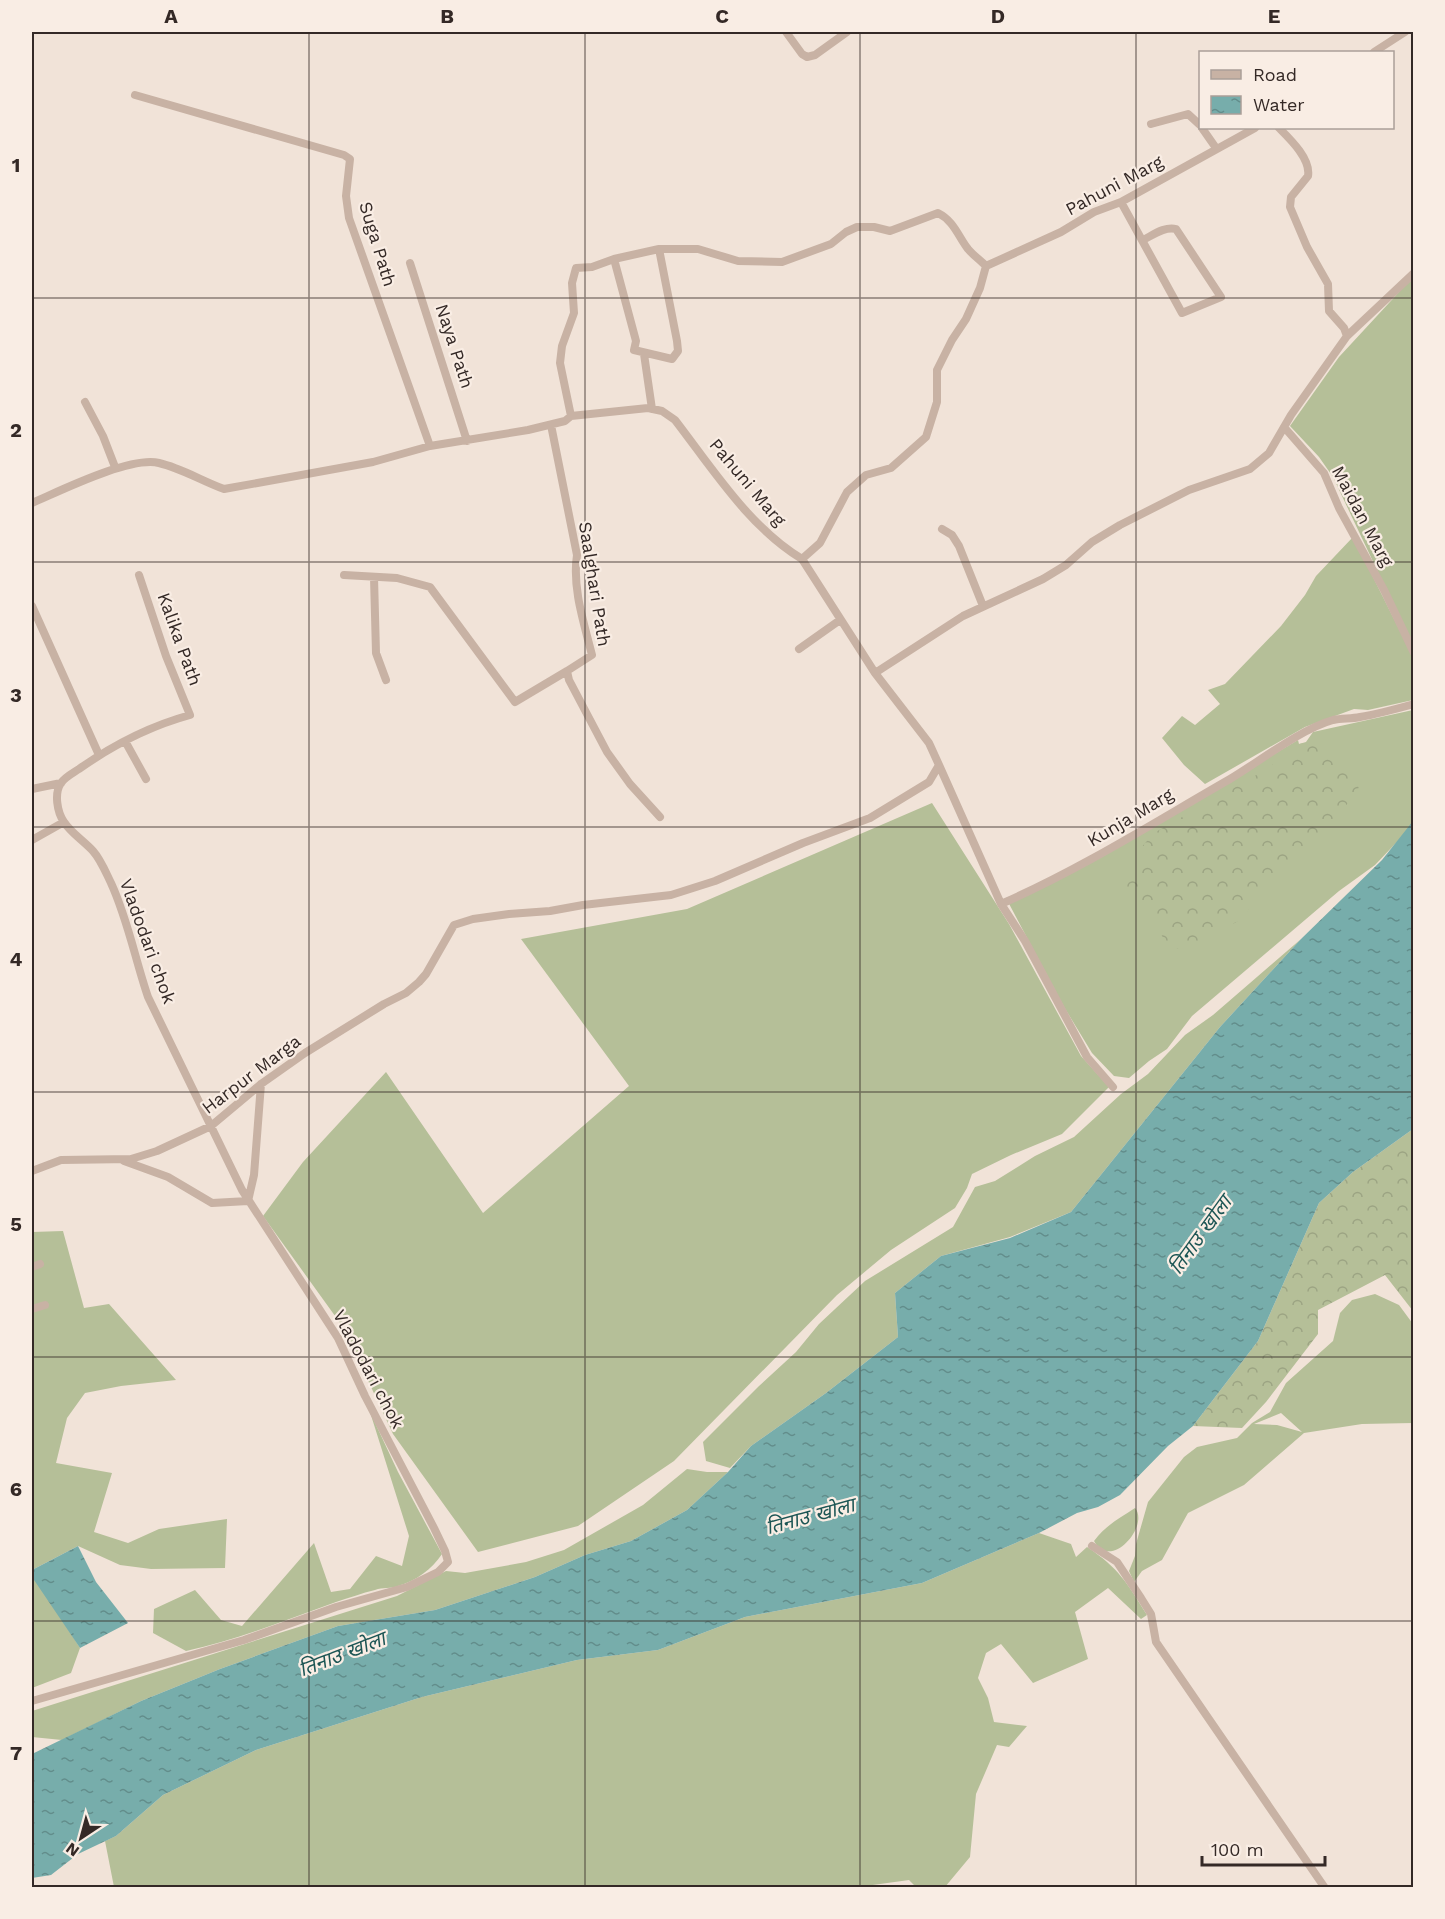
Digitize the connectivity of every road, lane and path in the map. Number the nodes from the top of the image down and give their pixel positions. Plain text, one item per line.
1 (786, 32) edge
2 (847, 32) edge
3 (1405, 32) edge
4 (1376, 51) edge
5 (135, 95) dead end
6 (1151, 124) dead end
7 (1199, 124) edge
8 (1203, 129) edge
9 (1253, 129) edge
10 (1280, 129) edge
11 (1216, 148) junction
12 (1121, 202) junction
13 (1143, 240) junction
14 (659, 249) junction
15 (614, 259) junction
16 (410, 262) dead end
17 (986, 266) junction
18 (1413, 273) edge
19 (1347, 336) junction
20 (644, 354) junction
21 (85, 402) dead end
22 (652, 409) junction
23 (571, 416) junction
24 (551, 424) junction
25 (1284, 427) junction
26 (467, 441) junction
27 (430, 446) junction
28 (115, 467) junction
29 (32, 503) edge
30 (942, 529) dead end
31 (802, 559) junction
32 (139, 574) dead end
33 (344, 575) dead end
34 (374, 577) junction
35 (32, 606) edge
36 (982, 606) junction
37 (840, 620) junction
38 (799, 649) dead end
39 (1413, 653) edge
40 (567, 671) junction
41 (875, 673) junction
42 (386, 680) dead end
43 (1413, 704) edge
44 (125, 741) junction
45 (99, 755) junction
46 (939, 765) junction
47 (146, 779) dead end
48 (61, 783) junction
49 (32, 789) edge
50 (660, 817) dead end
51 (64, 822) junction
52 (32, 840) edge
53 (1001, 904) junction
54 (261, 1083) junction
55 (1113, 1087) dead end
56 (210, 1126) junction
57 (119, 1159) junction
58 (32, 1171) edge
59 (248, 1201) junction
60 (45, 1305) dead end
61 (32, 1309) edge
62 (1092, 1546) dead end
63 (32, 1701) edge
64 (1325, 1887) edge

1 - 2 street
3 - 4 street
5 - 27 street, Suga Path
6 - 7 street
8 - 11 street
9 - 11 street, Pahuni Marg
10 - 19 street
11 - 12 street, Pahuni Marg
12 - 13 street
12 - 17 street, Pahuni Marg
13 - 13 street
14 - 15 street
14 - 17 street
14 - 20 street
15 - 20 street
15 - 23 street
16 - 26 street, Naya Path
17 - 31 street
18 - 19 street
19 - 25 street
20 - 22 street
21 - 28 street
22 - 23 street
22 - 31 street, Pahuni Marg
23 - 24 street
24 - 26 street
24 - 40 street, Saalghari Path
25 - 36 street
25 - 39 street, Maidan Marg
26 - 27 street
27 - 28 street
28 - 29 street
30 - 36 street
31 - 37 street
32 - 44 street, Kalika Path
33 - 34 street
34 - 40 street
34 - 42 street
35 - 45 street
36 - 41 street
37 - 38 street
37 - 41 street
40 - 50 street
41 - 46 street
43 - 53 street, Kunja Marg
44 - 45 street
44 - 47 street
45 - 48 street
46 - 53 street
46 - 54 street, Harpur Marga
48 - 49 street
48 - 51 street
51 - 52 street
51 - 56 street, Vladodari chok
53 - 55 street
54 - 56 street, Harpur Marga
54 - 59 street
56 - 57 street, Harpur Marga
56 - 59 street, Vladodari chok
57 - 58 street, Harpur Marga
57 - 59 street
59 - 63 street, Vladodari chok
60 - 61 street
62 - 64 street

